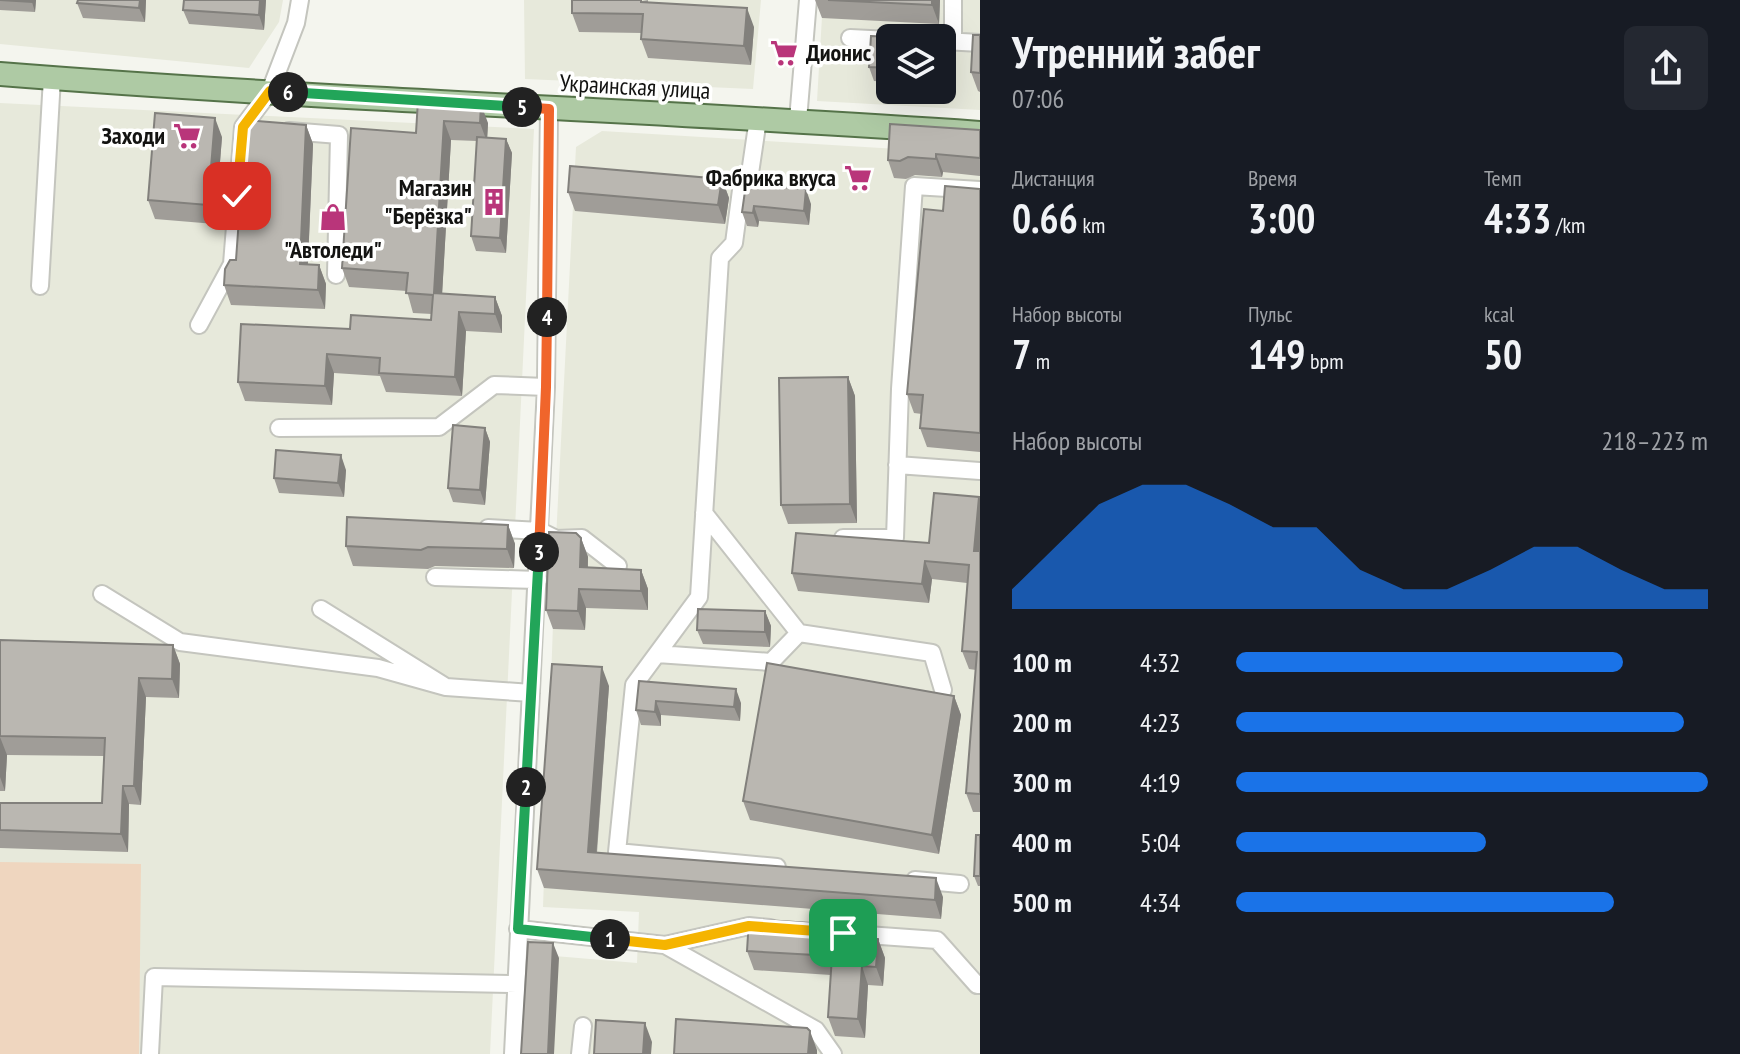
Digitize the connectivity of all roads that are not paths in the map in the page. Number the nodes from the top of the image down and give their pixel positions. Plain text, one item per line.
1 (300, 0) edge
2 (808, 0) edge
3 (953, 0) edge
4 (950, 24) edge
5 (850, 38) dead end
6 (876, 39) edge
7 (956, 42) edge
8 (980, 43) edge
9 (0, 74) edge
10 (52, 78) junction
11 (270, 91) junction
12 (549, 109) junction
13 (758, 119) junction
14 (798, 120) junction
15 (257, 128) junction
16 (980, 133) edge
17 (980, 190) edge
18 (336, 275) dead end
19 (40, 286) dead end
20 (199, 325) dead end
21 (546, 387) junction
22 (279, 428) dead end
23 (897, 465) junction
24 (980, 471) edge
25 (704, 513) junction
26 (479, 528) edge
27 (540, 531) junction
28 (822, 538) edge
29 (618, 566) edge
30 (435, 577) dead end
31 (538, 580) junction
32 (102, 594) dead end
33 (321, 609) dead end
34 (799, 633) junction
35 (657, 654) junction
36 (446, 687) junction
37 (943, 690) edge
38 (531, 693) junction
39 (789, 868) edge
40 (898, 878) edge
41 (960, 884) dead end
42 (518, 929) junction
43 (781, 929) edge
44 (843, 933) edge
45 (665, 945) junction
46 (516, 984) junction
47 (980, 985) edge
48 (583, 1026) dead end
49 (150, 1054) edge
50 (513, 1054) edge
51 (580, 1054) edge
52 (833, 1054) edge

1 - 11 street
2 - 14 street
3 - 4 street
5 - 6 street
7 - 8 street
9 - 10 main road, Украинская улица
10 - 11 main road, Украинская улица
10 - 19 street
11 - 12 main road, Украинская улица
11 - 15 street
12 - 13 main road, Украинская улица
12 - 21 street
13 - 14 main road, Украинская улица
13 - 25 street
14 - 16 main road, Украинская улица
15 - 18 street
15 - 20 street
17 - 23 street
21 - 22 street
21 - 27 street
23 - 24 street
23 - 28 street
25 - 34 street
25 - 35 street
26 - 27 street
27 - 29 street
27 - 31 street
30 - 31 street
31 - 38 street
32 - 36 street
33 - 36 street
34 - 35 street
34 - 37 street
35 - 39 street
36 - 38 street
38 - 42 street
40 - 41 street
42 - 45 street
42 - 46 street
43 - 45 street
44 - 47 street
45 - 52 street
46 - 49 street
46 - 50 street
48 - 51 street

